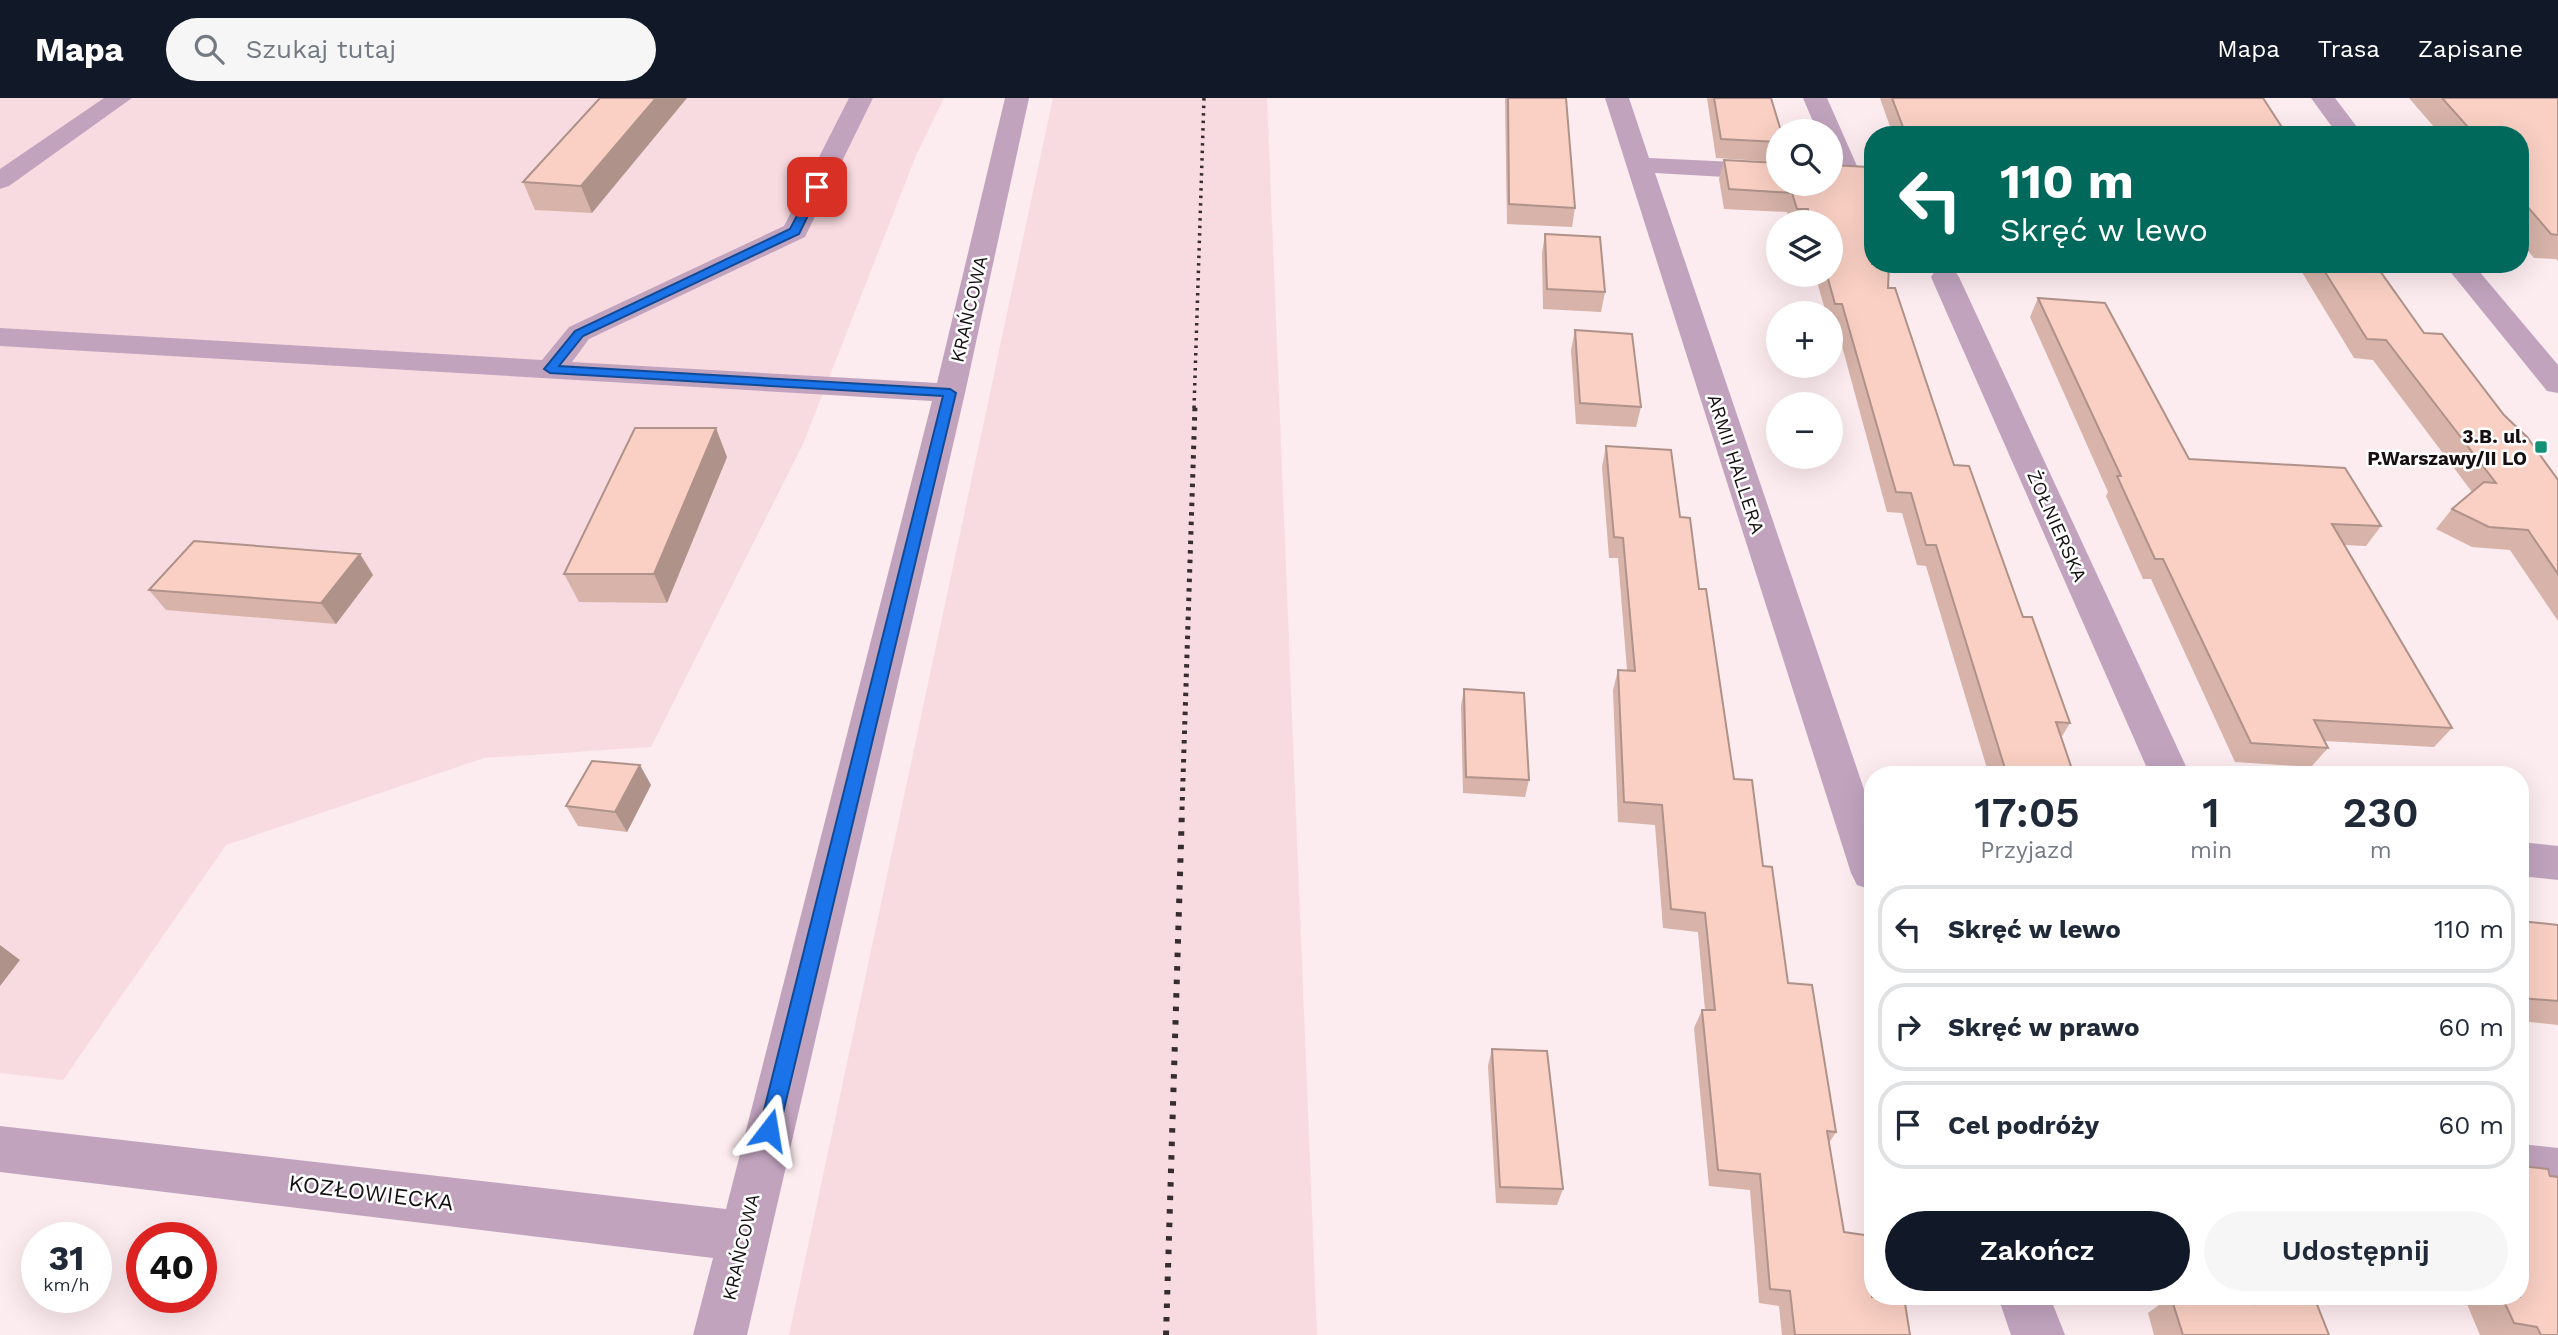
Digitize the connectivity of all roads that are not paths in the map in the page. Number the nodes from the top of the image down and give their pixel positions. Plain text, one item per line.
1 (120, 98) edge
2 (861, 98) edge
3 (1017, 98) edge
4 (1617, 98) edge
5 (1815, 98) edge
6 (2323, 98) edge
7 (1824, 119) edge
8 (2344, 126) edge
9 (1638, 165) junction
10 (1766, 171) edge
11 (0, 181) edge
12 (2466, 273) edge
13 (1945, 277) dead end
14 (0, 337) edge
15 (550, 369) junction
16 (2558, 384) edge
17 (950, 393) junction
18 (2165, 766) edge
19 (1864, 850) edge
20 (2529, 860) edge
21 (2558, 863) edge
22 (0, 1149) edge
23 (2529, 1169) edge
24 (2558, 1171) edge
25 (743, 1236) junction
26 (2027, 1305) edge
27 (720, 1335) edge
28 (2038, 1335) edge

1 - 11 street
2 - 15 street
3 - 17 street, KRAŃCOWA
4 - 9 street, ARMII HALLERA
5 - 7 street
6 - 8 street
9 - 10 street
9 - 19 street, ARMII HALLERA
12 - 16 street
13 - 18 street, ŻOŁNIERSKA
14 - 15 street
15 - 17 street
17 - 25 street, KRAŃCOWA
20 - 21 street
22 - 25 street, KOZŁOWIECKA
23 - 24 street
25 - 27 street, KRAŃCOWA
26 - 28 street

